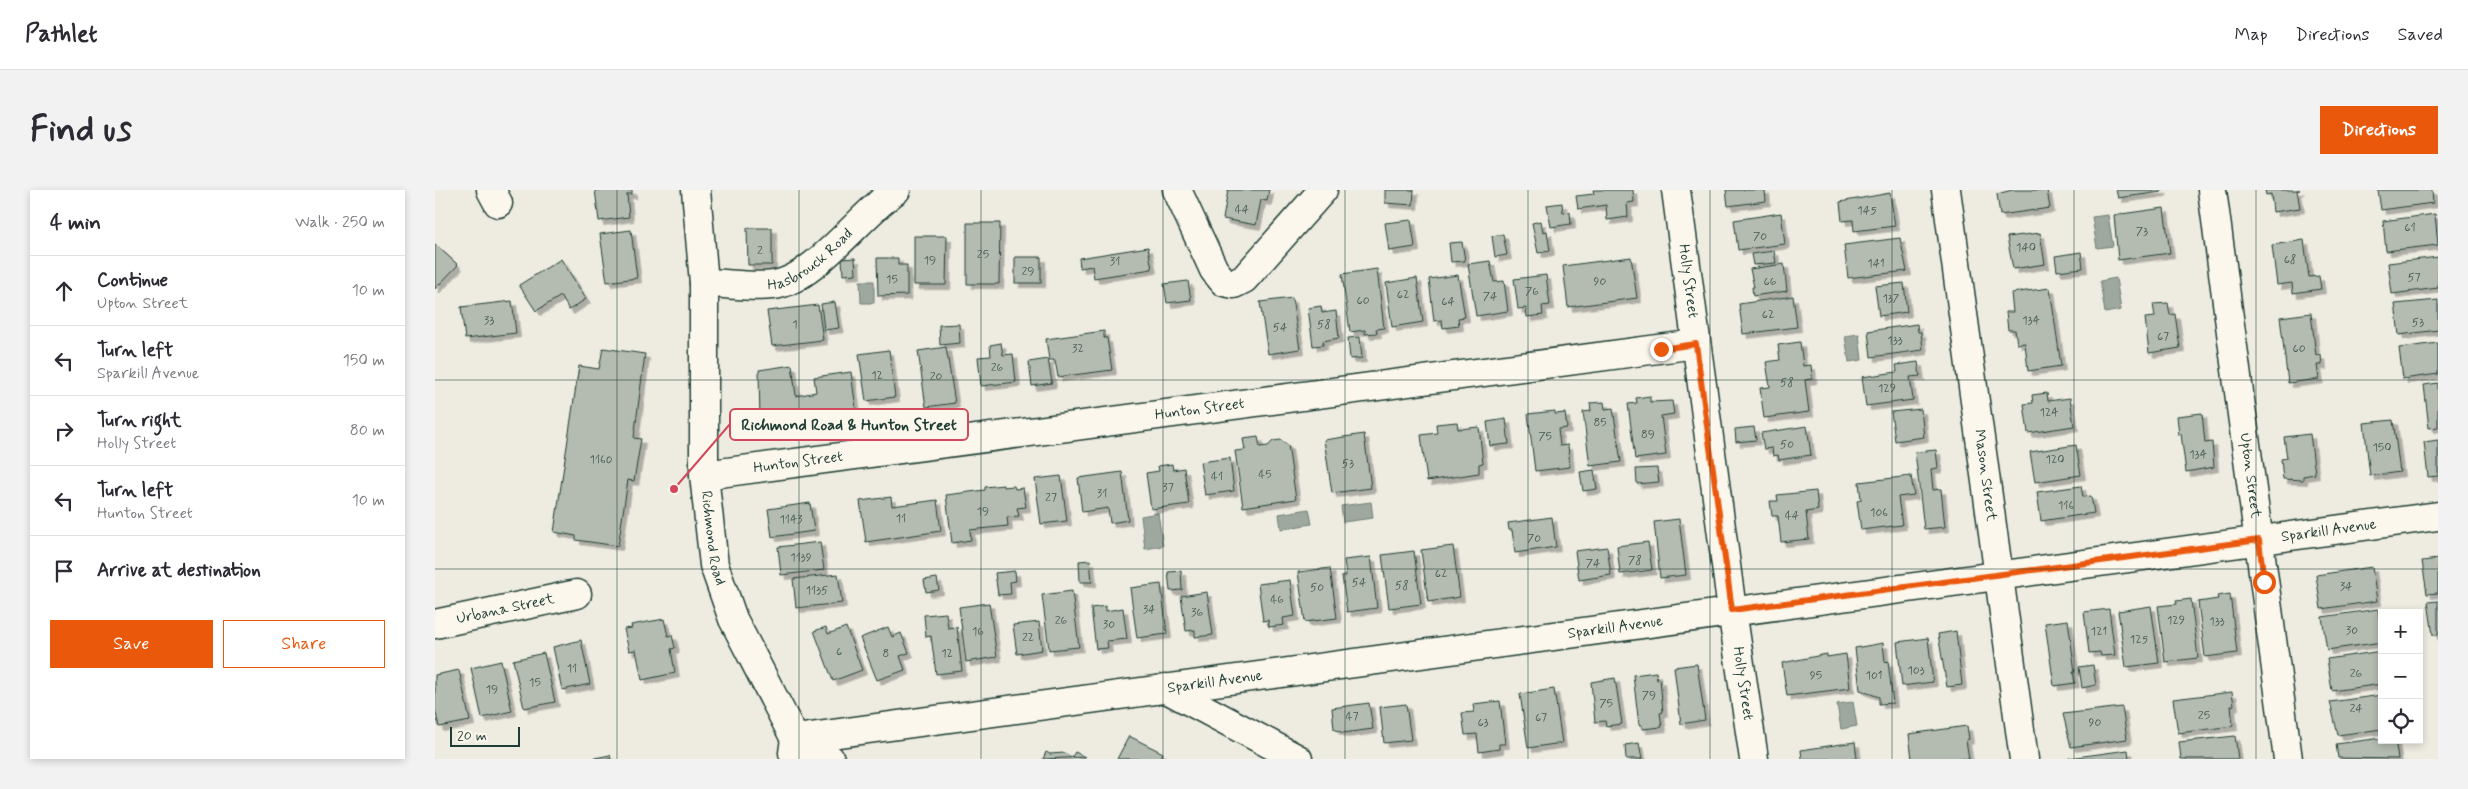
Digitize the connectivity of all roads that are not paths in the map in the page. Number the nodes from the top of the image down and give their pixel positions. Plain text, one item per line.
1 (697, 190) edge
2 (896, 190) edge
3 (1177, 190) edge
4 (1323, 190) edge
5 (1676, 190) edge
6 (1946, 190) edge
7 (2212, 190) edge
8 (704, 283) junction
9 (1696, 344) junction
10 (704, 475) junction
11 (2438, 516) edge
12 (2259, 540) junction
13 (1999, 574) junction
14 (577, 594) dead end
15 (1732, 610) junction
16 (435, 624) edge
17 (1165, 688) junction
18 (796, 752) edge
19 (830, 759) edge
20 (1298, 759) edge
21 (1754, 759) edge
22 (2024, 759) edge
23 (2288, 759) edge

1 - 8 street, Richmond Road
2 - 8 street, Hasbrouck Road
3 - 4 street
5 - 9 street, Holly Street
6 - 13 street, Mason Street
7 - 12 street, Upton Street
8 - 10 street, Richmond Road
9 - 10 street, Hunton Street
9 - 15 street, Holly Street
10 - 18 street, Richmond Road
11 - 12 street, Sparkill Avenue
12 - 13 street, Sparkill Avenue
12 - 23 street, Upton Street
13 - 15 street, Sparkill Avenue
13 - 22 street, Mason Street
14 - 16 street, Urbana Street
15 - 17 street, Sparkill Avenue
15 - 21 street, Holly Street
17 - 18 street, Sparkill Avenue
17 - 20 street
18 - 19 street

